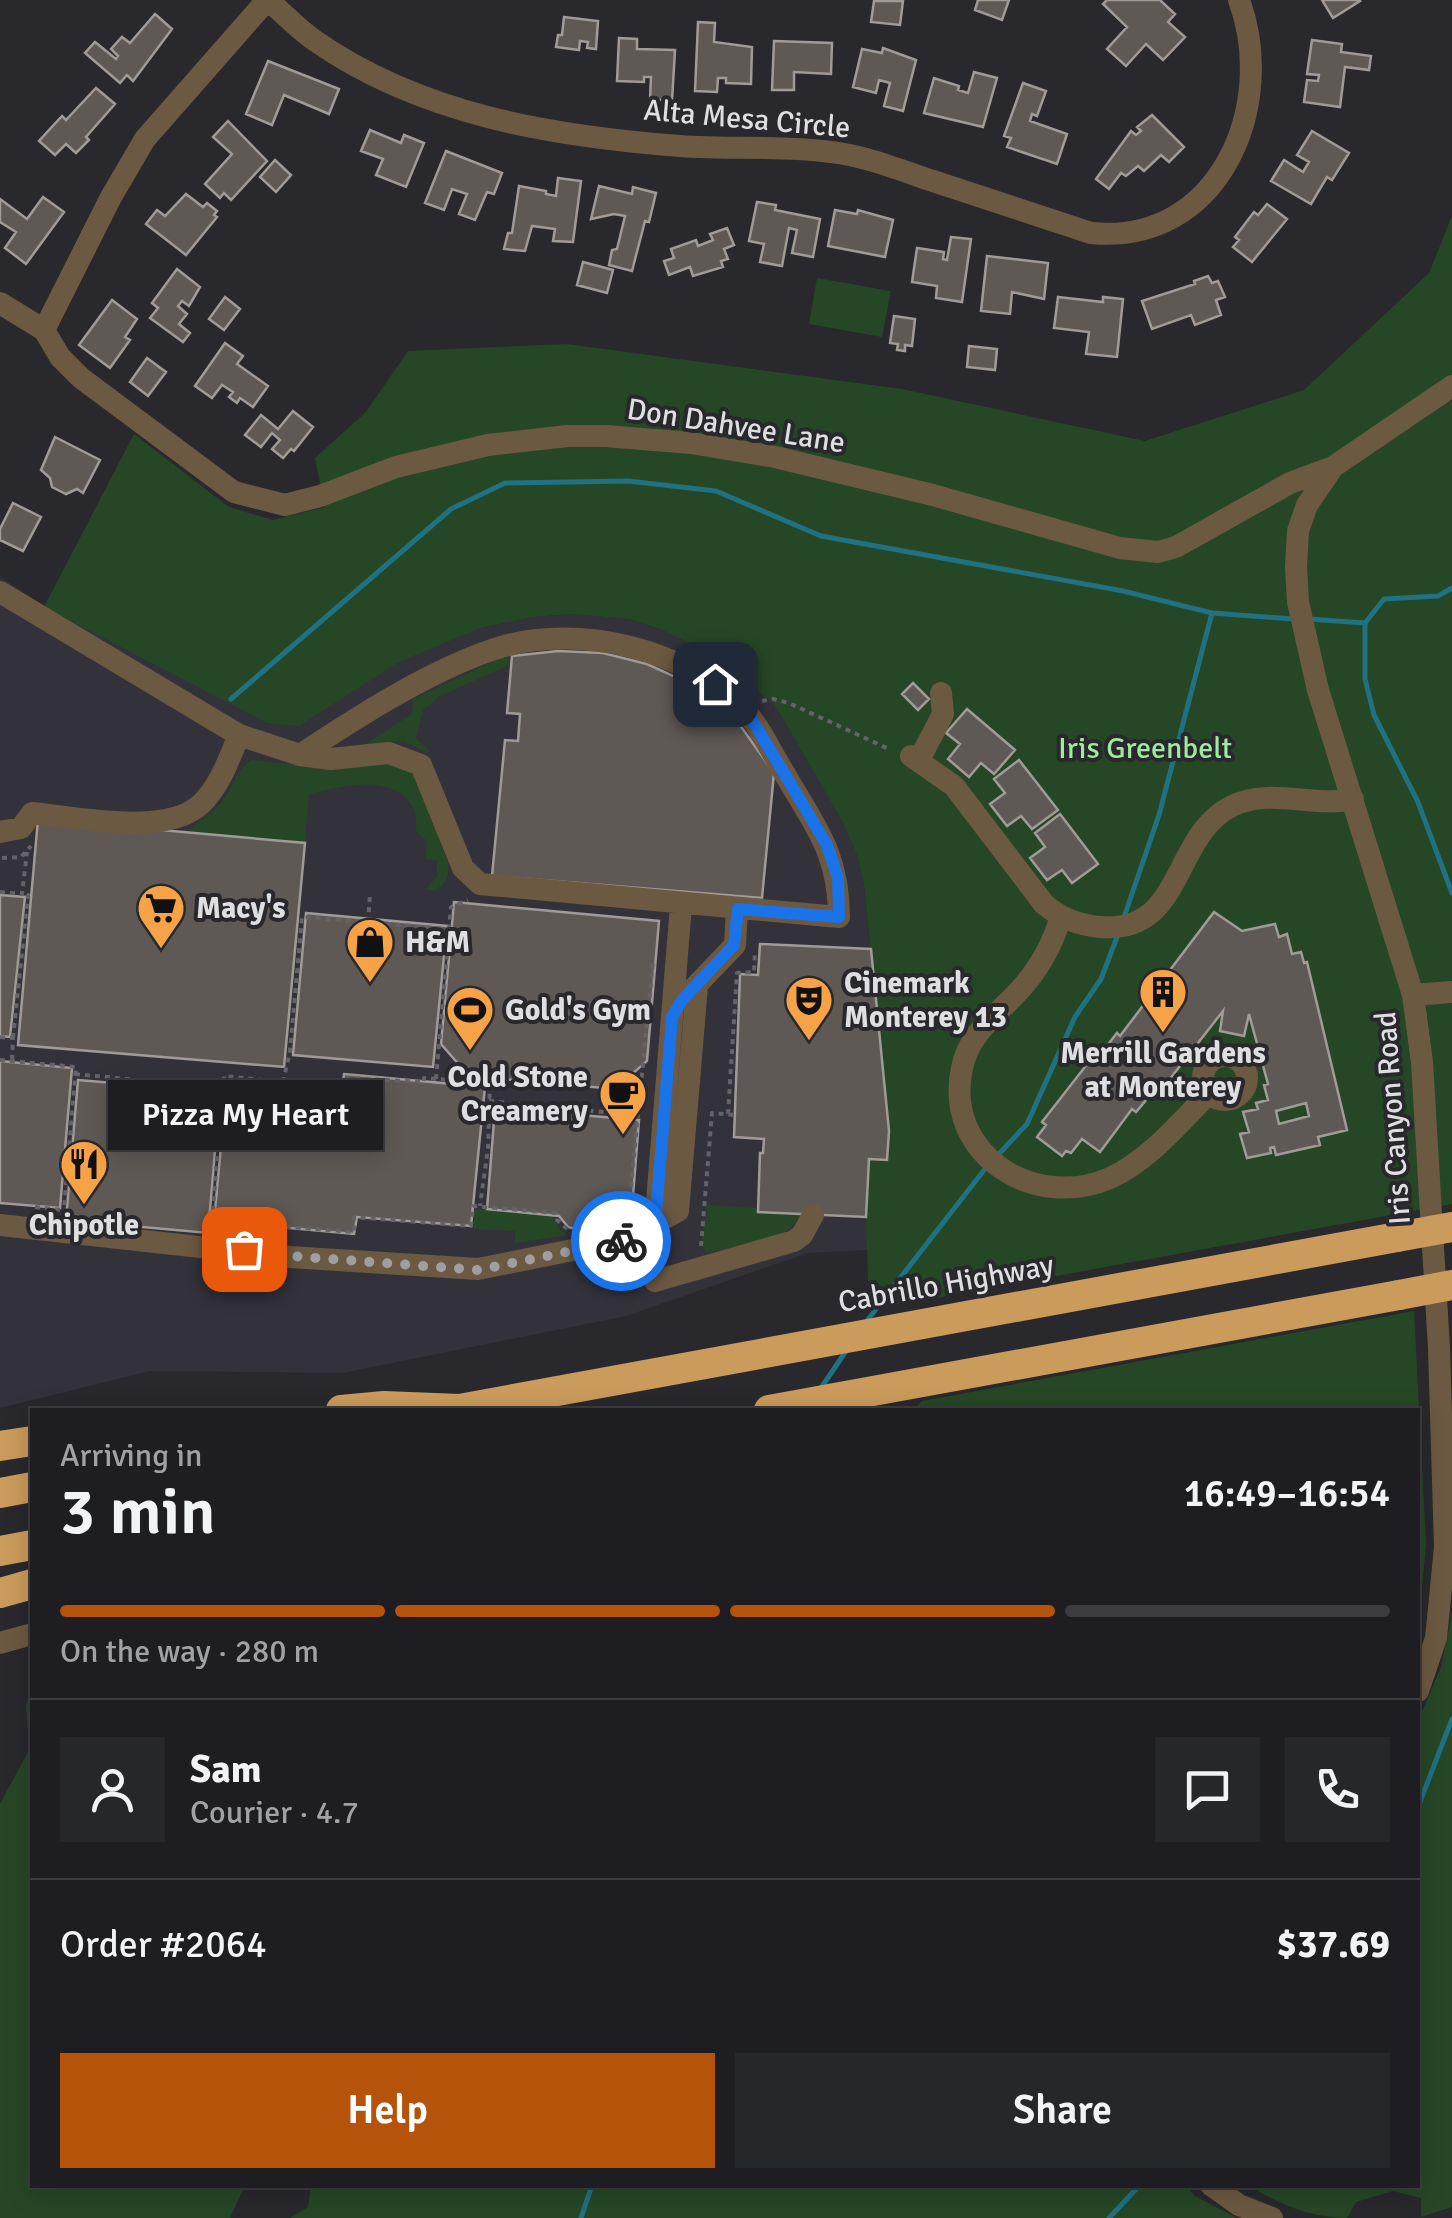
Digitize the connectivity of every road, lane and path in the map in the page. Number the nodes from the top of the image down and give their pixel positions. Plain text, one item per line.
1 (268, 0) edge
2 (1239, 0) edge
3 (0, 303) edge
4 (44, 330) junction
5 (1452, 386) edge
6 (1332, 467) junction
7 (0, 592) edge
8 (940, 694) dead end
9 (744, 709) junction
10 (239, 736) junction
11 (300, 755) junction
12 (915, 758) junction
13 (1353, 799) junction
14 (0, 832) edge
15 (27, 852) dead end
16 (0, 892) edge
17 (22, 894) junction
18 (370, 894) dead end
19 (476, 899) dead end
20 (681, 905) junction
21 (738, 909) junction
22 (1061, 917) junction
23 (368, 922) junction
24 (449, 929) junction
25 (756, 951) dead end
26 (658, 958) dead end
27 (697, 986) junction
28 (1452, 992) edge
29 (1414, 996) junction
30 (672, 1017) junction
31 (0, 1037) edge
32 (14, 1038) junction
33 (0, 1060) edge
34 (12, 1061) junction
35 (75, 1074) junction
36 (436, 1078) junction
37 (282, 1082) junction
38 (223, 1088) junction
39 (1209, 1093) dead end
40 (489, 1101) junction
41 (636, 1115) junction
42 (30, 1206) dead end
43 (480, 1206) junction
44 (64, 1209) junction
45 (813, 1214) dead end
46 (620, 1219) dead end
47 (63, 1220) dead end
48 (212, 1220) junction
49 (0, 1226) edge
50 (1452, 1227) edge
51 (648, 1230) junction
52 (208, 1233) dead end
53 (579, 1237) dead end
54 (707, 1264) junction
55 (1452, 1285) edge
56 (362, 1408) edge
57 (433, 1408) edge
58 (462, 1408) edge
59 (780, 1408) edge
60 (30, 1441) edge
61 (0, 1446) edge
62 (30, 1487) edge
63 (0, 1493) edge
64 (30, 1545) edge
65 (0, 1551) edge
66 (30, 1585) edge
67 (0, 1593) edge
68 (30, 1634) edge
69 (0, 1642) edge
70 (1420, 1685) edge
71 (1216, 2188) edge
72 (1272, 2218) edge

1 - 2 street, Alta Mesa Circle
1 - 4 street
3 - 4 street, Don Dahvee Lane
4 - 6 street, Don Dahvee Lane
5 - 6 street, Iris Canyon Road
6 - 13 street, Iris Canyon Road
7 - 10 street
8 - 12 street
9 - 11 street
9 - 12 path
9 - 21 street
10 - 11 street
10 - 14 street
11 - 20 street
12 - 22 street
13 - 22 street
13 - 29 street, Iris Canyon Road
15 - 17 path
16 - 17 path
17 - 32 path
18 - 23 path
19 - 24 path
20 - 21 street
20 - 30 street
21 - 27 street
22 - 39 street
23 - 24 path
23 - 37 path
24 - 36 path
25 - 54 path
26 - 41 path
27 - 30 street
27 - 51 street
28 - 29 street
29 - 70 street, Iris Canyon Road
30 - 51 street
31 - 32 path
32 - 34 path
33 - 34 path
34 - 35 path
35 - 38 path
35 - 44 path
36 - 37 path
36 - 40 path
37 - 38 path
38 - 48 path
40 - 41 path
40 - 43 path
41 - 46 path
42 - 44 path
43 - 48 path
43 - 53 path
44 - 47 path
45 - 54 street
48 - 52 path
49 - 51 street
50 - 58 highway, Cabrillo Highway, bridge
51 - 54 street
55 - 59 highway, bridge
56 - 57 highway, Cabrillo Highway
60 - 61 highway
62 - 63 highway
64 - 65 highway
66 - 67 highway
68 - 69 street
71 - 72 street

